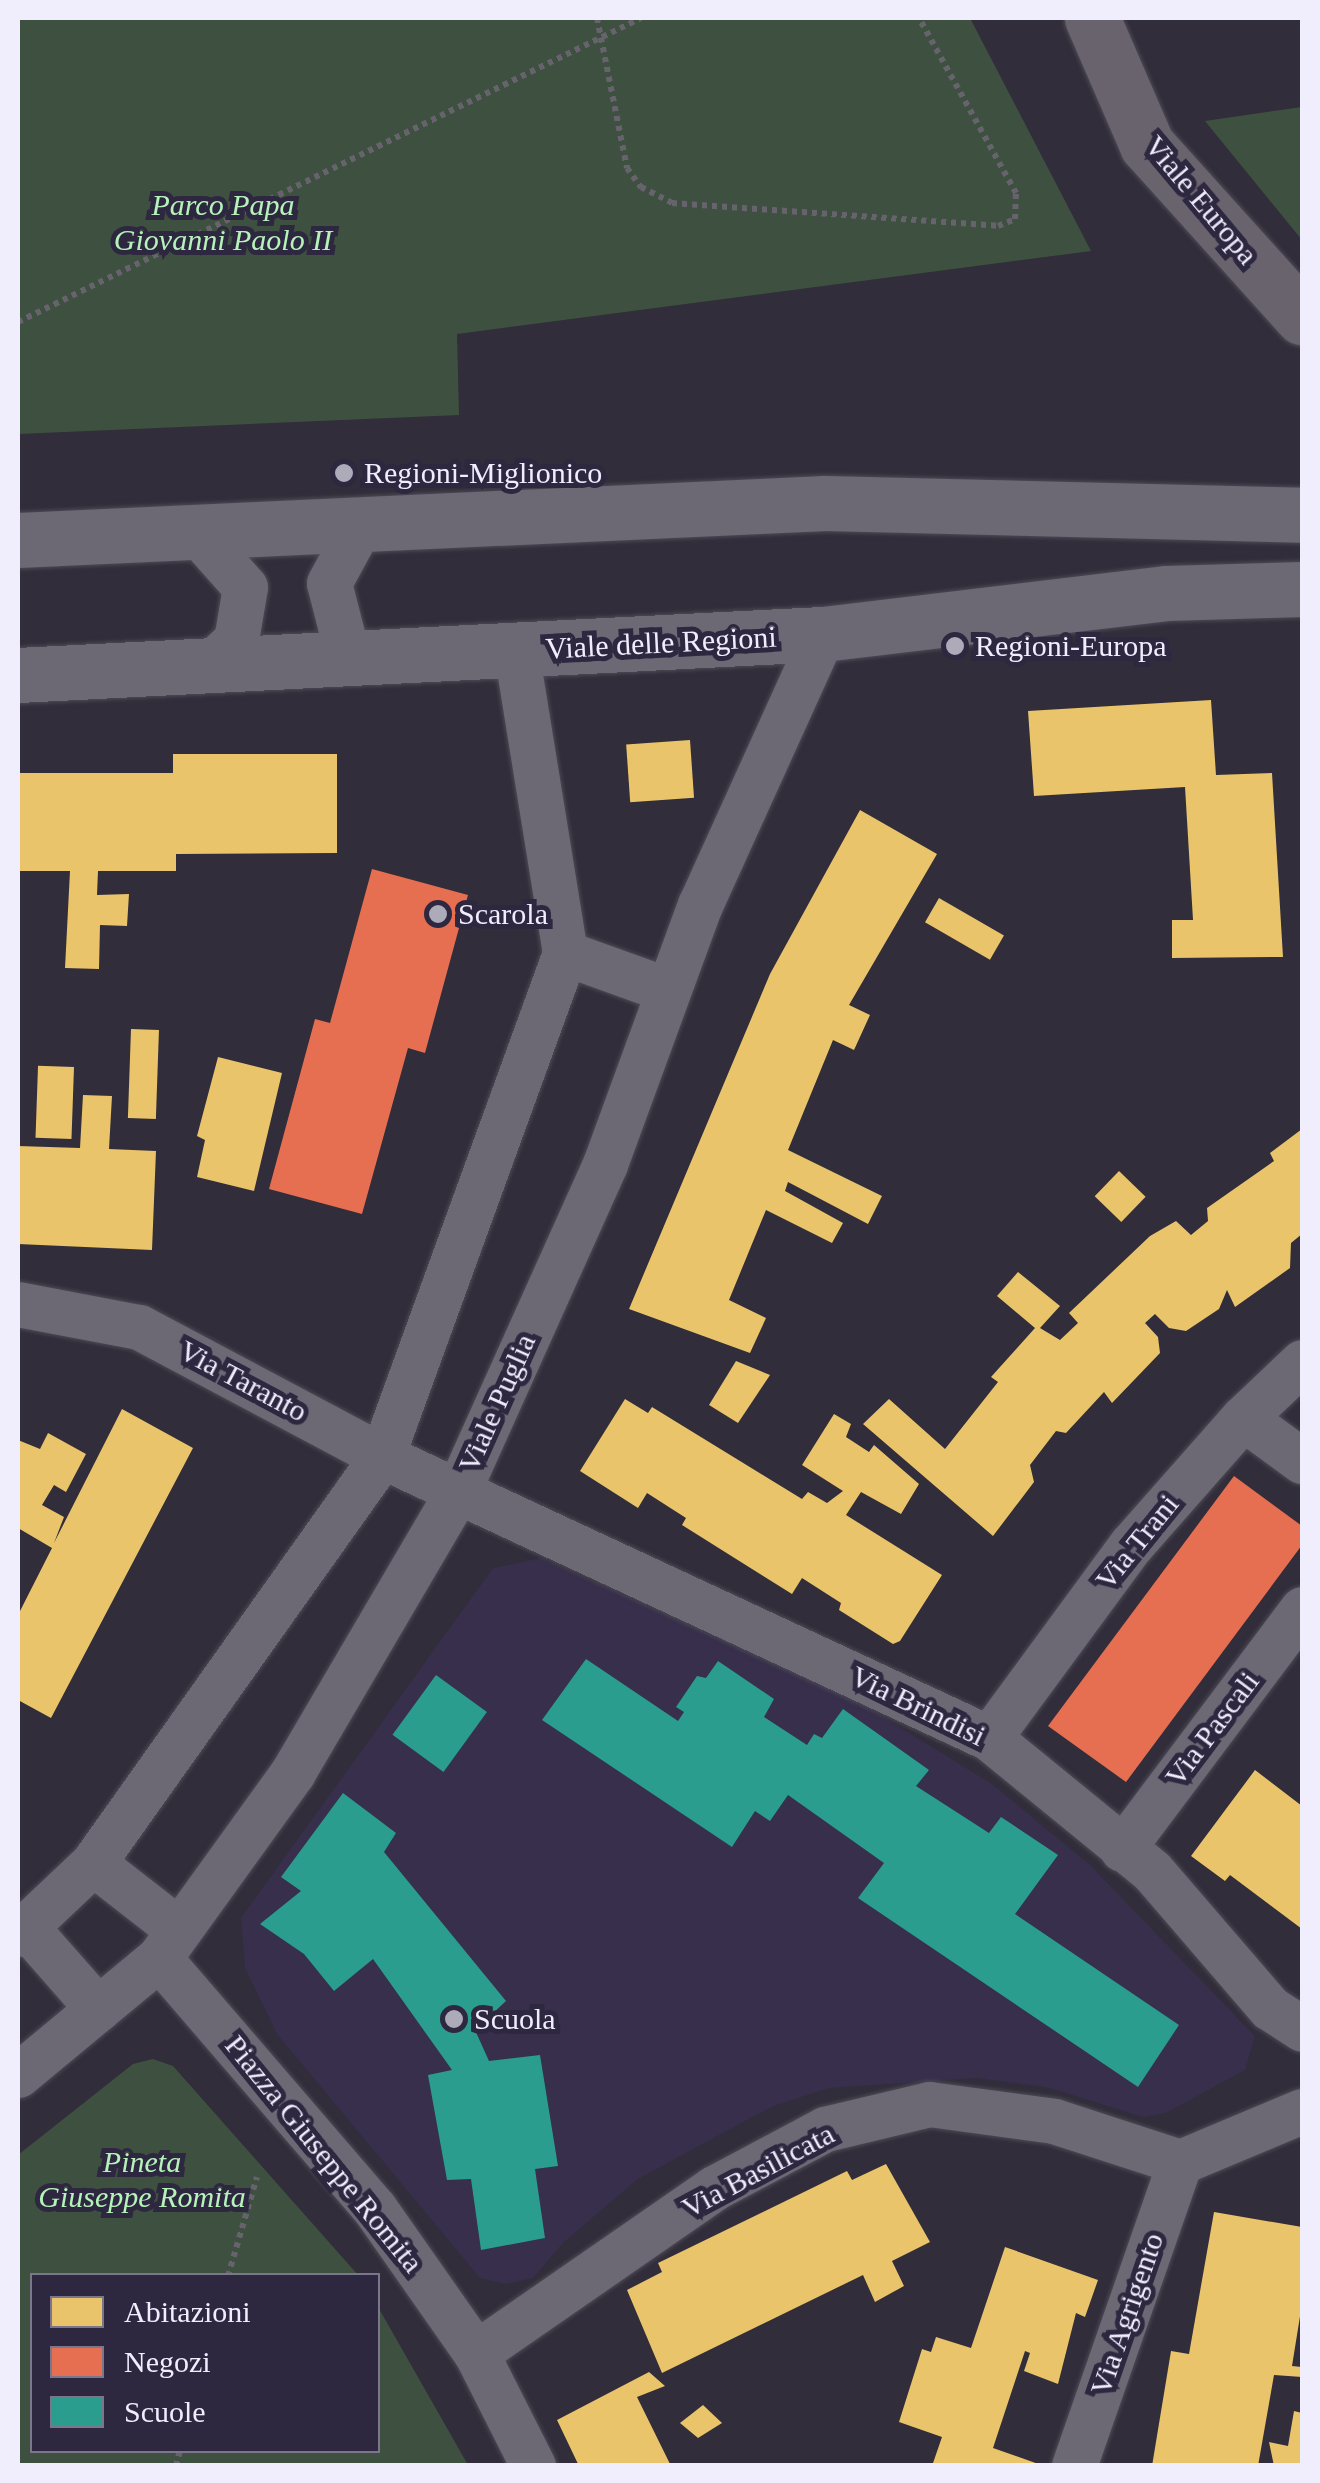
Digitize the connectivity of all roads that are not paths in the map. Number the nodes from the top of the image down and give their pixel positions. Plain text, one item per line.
1 (1092, 18) edge
2 (1298, 307) edge
3 (1302, 515) edge
4 (361, 524) junction
5 (197, 533) junction
6 (18, 540) edge
7 (1302, 589) edge
8 (823, 634) junction
9 (516, 650) junction
10 (348, 657) junction
11 (206, 668) junction
12 (18, 675) edge
13 (565, 953) junction
14 (668, 990) junction
15 (18, 1304) edge
16 (1302, 1362) edge
17 (1243, 1418) junction
18 (382, 1456) junction
19 (1302, 1461) edge
20 (459, 1489) junction
21 (1302, 1608) edge
22 (989, 1738) junction
23 (1122, 1849) junction
24 (93, 1863) junction
25 (22, 1930) edge
26 (169, 1944) junction
27 (98, 2009) junction
28 (1302, 2030) edge
29 (18, 2074) edge
30 (1302, 2111) edge
31 (1180, 2162) junction
32 (476, 2353) junction
33 (533, 2466) edge
34 (1074, 2466) edge

1 - 2 main road, Viale Europa
3 - 4 street
4 - 5 street
4 - 10 street
5 - 6 street
5 - 11 street
7 - 8 street, Viale delle Regioni
8 - 9 street, Viale delle Regioni
8 - 14 street, Viale Puglia
9 - 10 street, Viale delle Regioni
9 - 13 street
10 - 11 street, Viale delle Regioni
11 - 12 street, Viale delle Regioni
13 - 14 street
13 - 18 street
14 - 20 street, Viale Puglia
15 - 18 street, Via Taranto
16 - 17 street, Via Trani
17 - 19 street
17 - 22 street, Via Trani
18 - 20 street, Via Taranto
18 - 24 street
20 - 22 street, Via Brindisi
20 - 26 street, Viale Puglia
21 - 23 street, Via Pascali
22 - 23 street, Via Brindisi
23 - 28 street, Via Brindisi
24 - 25 street
24 - 26 street, Piazza Giuseppe Romita
25 - 27 street
26 - 27 street, Viale Puglia
26 - 32 street, Piazza Giuseppe Romita
27 - 29 street, Viale Puglia
30 - 31 street
31 - 32 street, Via Basilicata
31 - 34 street, Via Agrigento
32 - 33 street, Piazza Giuseppe Romita

